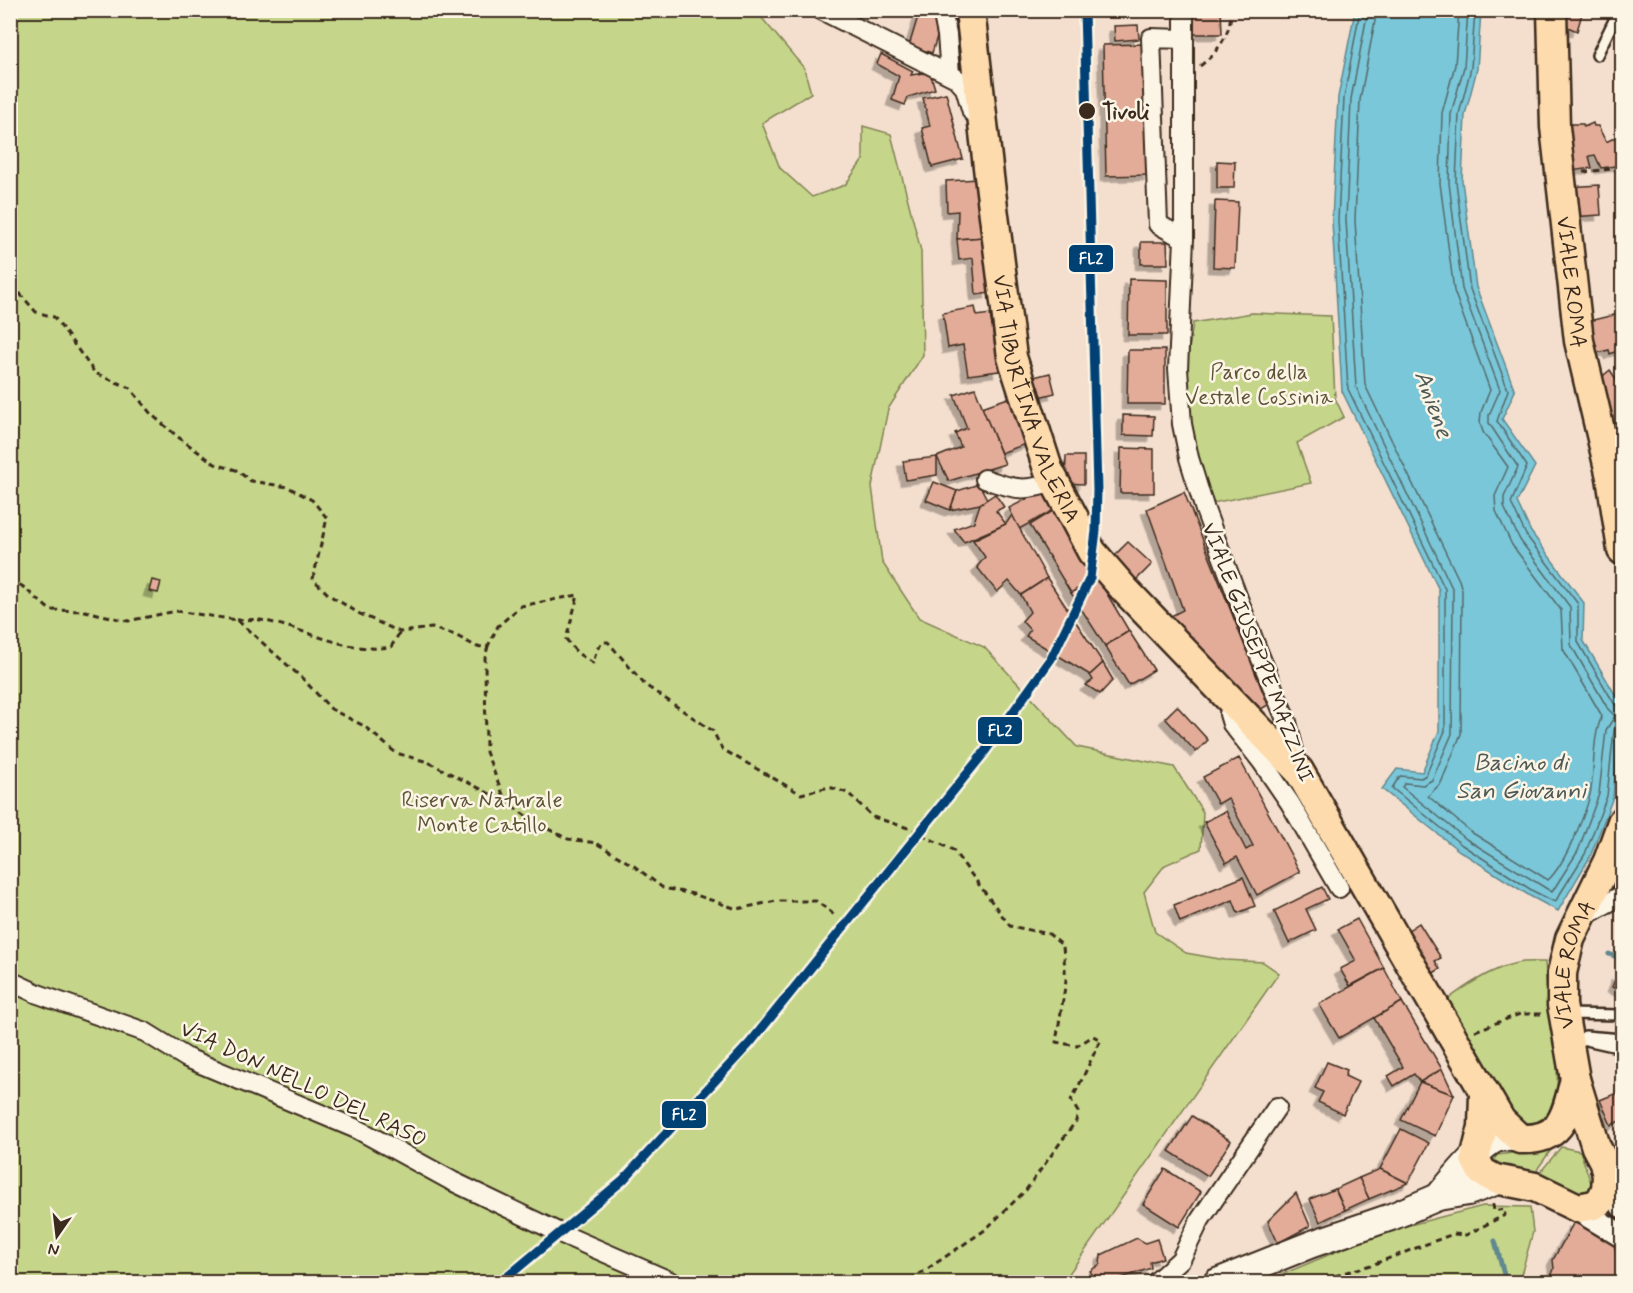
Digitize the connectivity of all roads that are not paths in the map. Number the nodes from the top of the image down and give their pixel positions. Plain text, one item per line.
1 (821, 10) edge
2 (942, 10) edge
3 (970, 10) edge
4 (1184, 10) edge
5 (1552, 10) edge
6 (1619, 10) edge
7 (1184, 39) junction
8 (1597, 55) dead end
9 (950, 74) junction
10 (988, 176) junction
11 (1184, 239) junction
12 (985, 479) dead end
13 (1054, 481) junction
14 (1623, 550) edge
15 (1234, 702) junction
16 (1299, 771) junction
17 (1623, 822) edge
18 (1339, 888) dead end
19 (1623, 895) edge
20 (1580, 919) junction
21 (10, 981) edge
22 (1623, 1015) edge
23 (1565, 1025) junction
24 (1623, 1039) edge
25 (1623, 1048) edge
26 (1575, 1079) junction
27 (1484, 1094) junction
28 (1277, 1107) dead end
29 (1555, 1131) junction
30 (1520, 1139) junction
31 (1596, 1147) junction
32 (1476, 1155) junction
33 (1607, 1176) junction
34 (1495, 1182) junction
35 (1438, 1197) junction
36 (1572, 1206) junction
37 (1623, 1206) edge
38 (1623, 1236) edge
39 (672, 1282) edge
40 (1156, 1282) edge
41 (1217, 1282) edge

1 - 9 street
2 - 9 street
3 - 10 main road, VIA TIBURTINA VALERIA
4 - 7 street, VIALE GIUSEPPE MAZZINI
5 - 14 main road, VIALE ROMA
6 - 8 lane
7 - 11 street, VIALE GIUSEPPE MAZZINI
7 - 11 street
9 - 10 street
10 - 13 main road, VIA TIBURTINA VALERIA
11 - 16 street, VIALE GIUSEPPE MAZZINI
12 - 13 street
13 - 15 main road, VIA TIBURTINA VALERIA
15 - 16 main road, VIA TIBURTINA VALERIA
15 - 18 street
16 - 27 main road, VIALE GIUSEPPE MAZZINI
17 - 20 main road, VIALE ROMA
19 - 20 street
20 - 23 main road, VIALE ROMA
21 - 39 street, VIA DON NELLO DEL RASO
22 - 23 lane
23 - 24 lane
23 - 25 lane
23 - 26 main road, VIALE ROMA
26 - 29 main road
26 - 31 main road, VIALE ROMA
27 - 30 main road, VIALE GIUSEPPE MAZZINI
27 - 32 main road
28 - 40 street
29 - 30 main road
29 - 31 main road
30 - 32 main road
31 - 33 main road, VIALE ROMA
32 - 34 main road
32 - 35 main road
33 - 36 main road
33 - 37 street
34 - 35 main road
34 - 36 main road
35 - 41 main road
36 - 38 street

